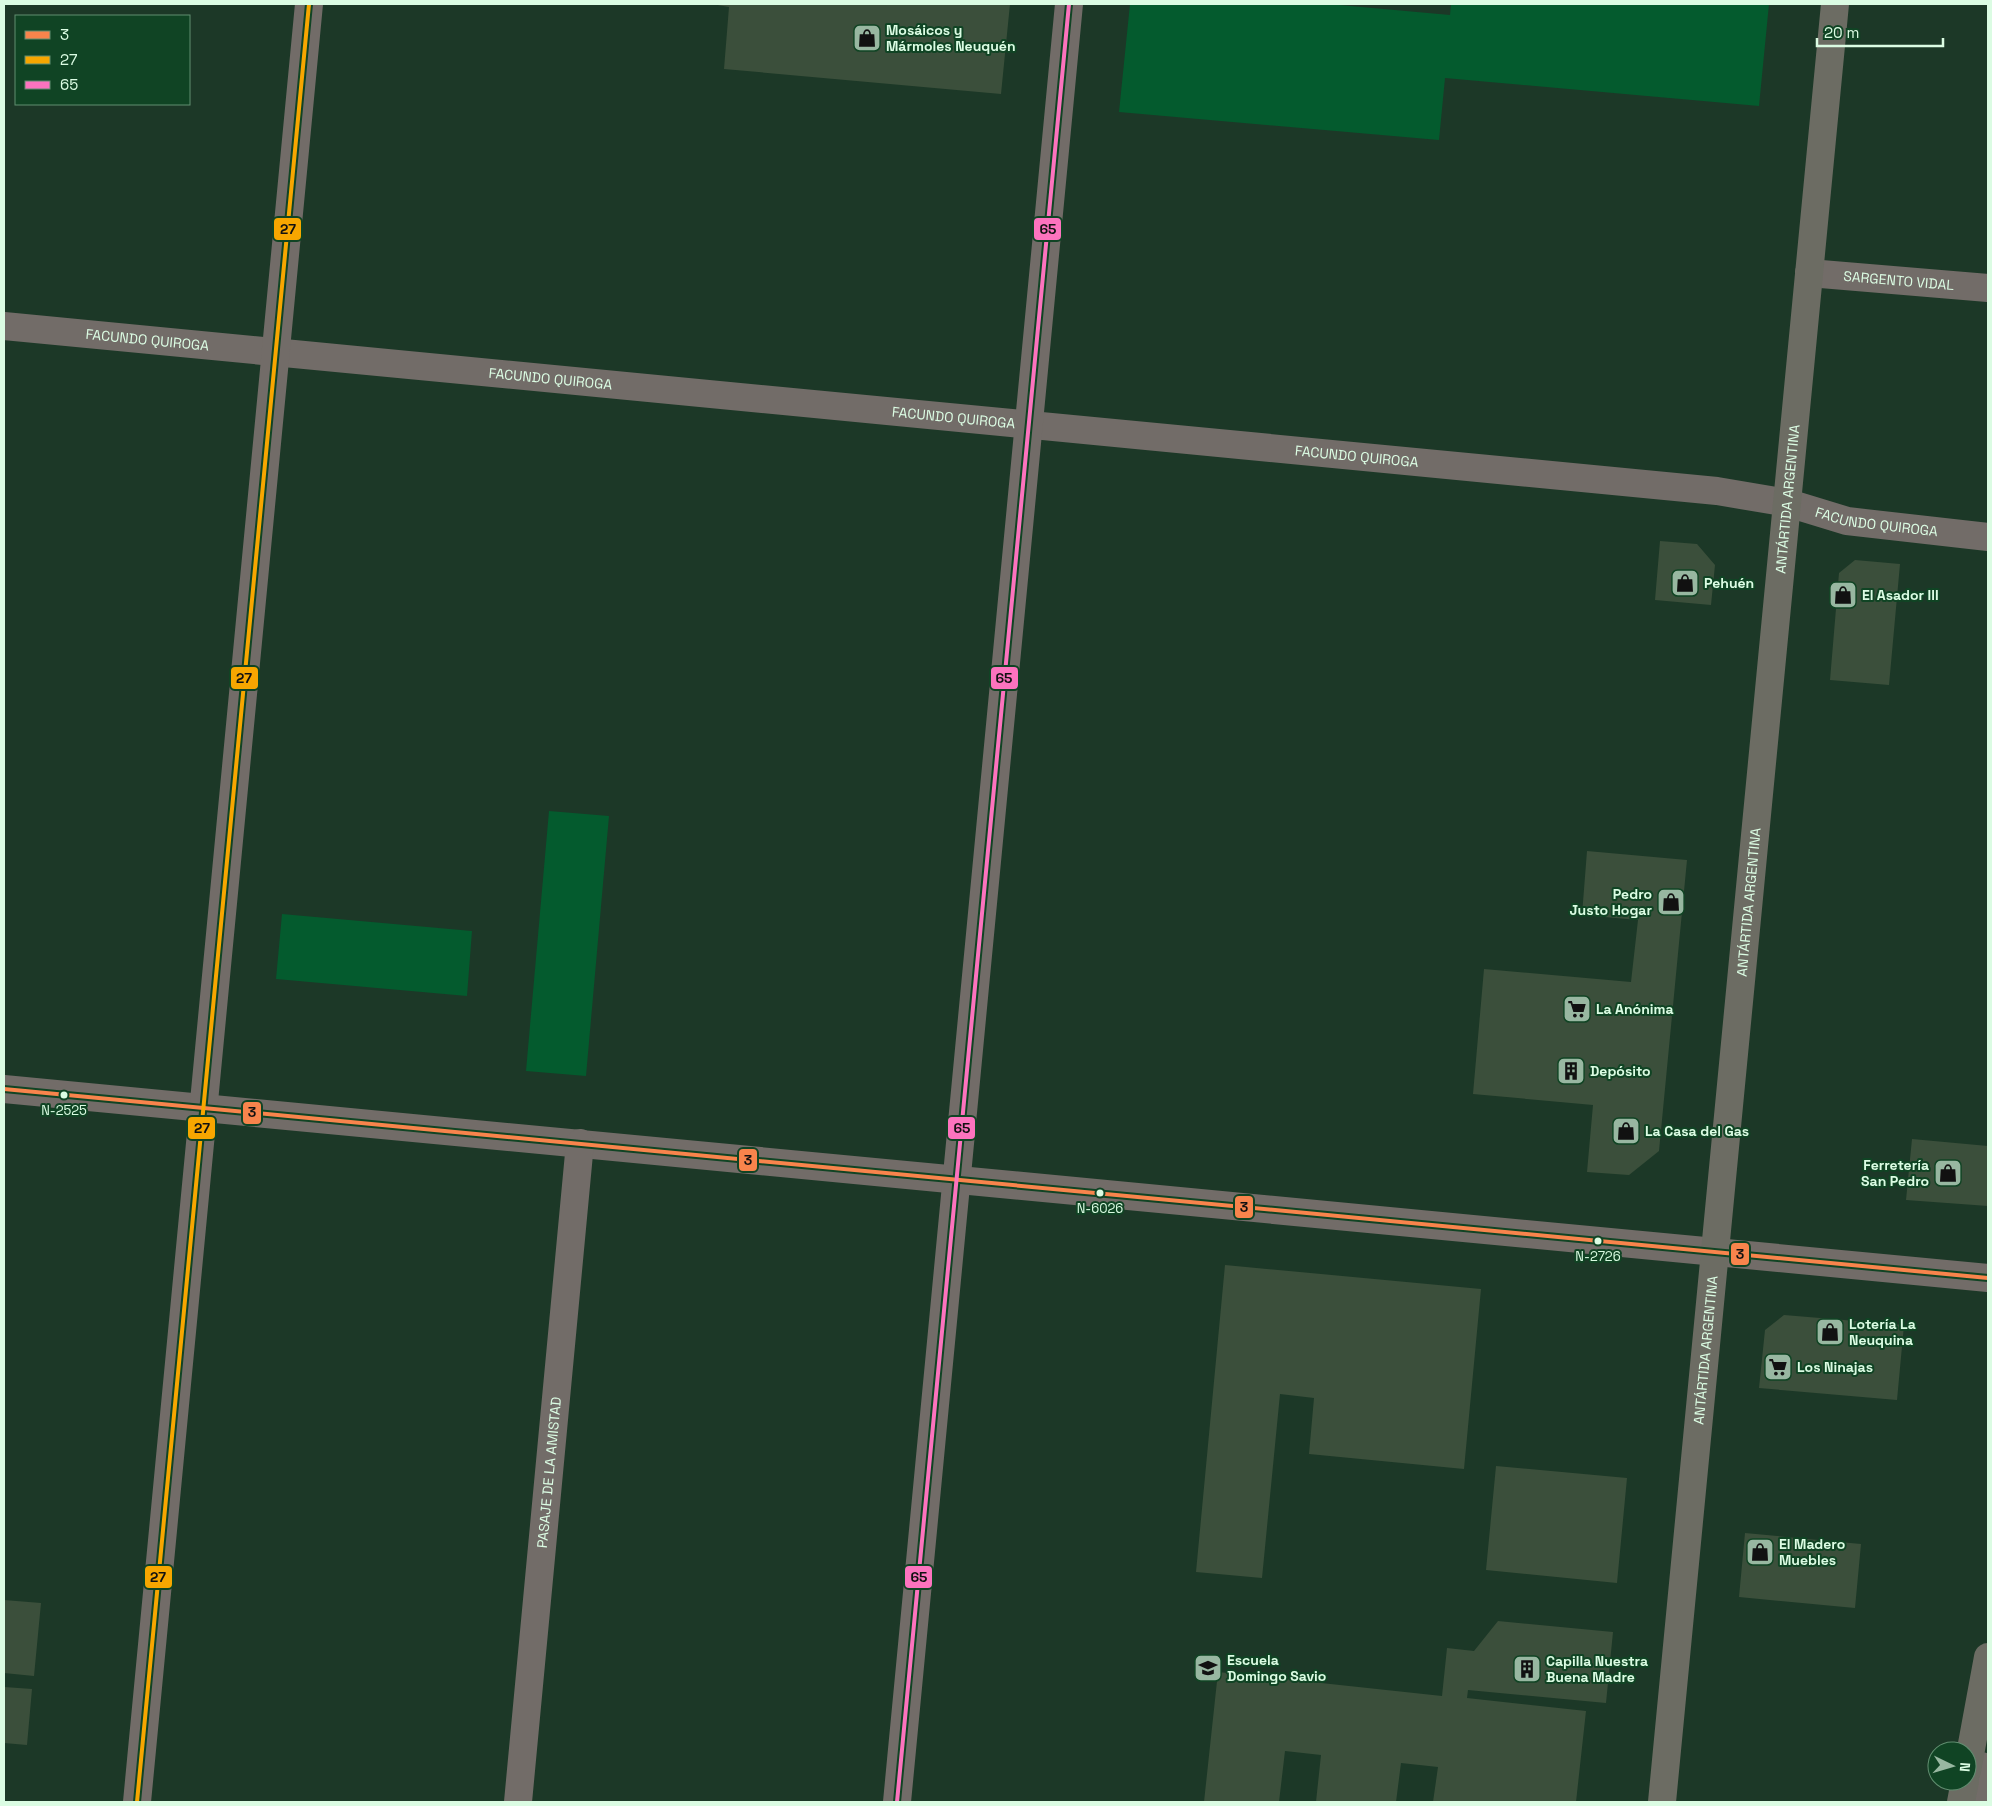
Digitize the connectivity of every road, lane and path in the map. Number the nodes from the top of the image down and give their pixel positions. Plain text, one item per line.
1 (310, 4) edge
2 (1069, 4) edge
3 (1835, 4) edge
4 (1809, 273) junction
5 (1988, 288) edge
6 (4, 326) edge
7 (276, 353) junction
8 (1029, 424) junction
9 (1788, 502) junction
10 (1988, 537) edge
11 (4, 1089) edge
12 (204, 1108) junction
13 (580, 1143) junction
14 (956, 1179) junction
15 (1715, 1252) junction
16 (1988, 1278) edge
17 (1988, 1657) edge
18 (1973, 1741) edge
19 (1988, 1768) edge
20 (137, 1802) edge
21 (518, 1802) edge
22 (897, 1802) edge
23 (1662, 1802) edge
24 (1974, 1802) edge

1 - 7 street
2 - 8 street
3 - 4 main road, ANTÁRTIDA ARGENTINA
4 - 5 street, SARGENTO VIDAL
4 - 9 main road, ANTÁRTIDA ARGENTINA
6 - 7 street, FACUNDO QUIROGA
7 - 8 street, FACUNDO QUIROGA
7 - 12 street
8 - 9 street, FACUNDO QUIROGA
8 - 14 street
9 - 10 street, FACUNDO QUIROGA
9 - 15 main road, ANTÁRTIDA ARGENTINA
11 - 12 street
12 - 13 street
12 - 20 street
13 - 14 street
13 - 21 street, PASAJE DE LA AMISTAD
14 - 15 street
14 - 22 street
15 - 16 street
15 - 23 main road, ANTÁRTIDA ARGENTINA
17 - 18 main road
19 - 24 street

